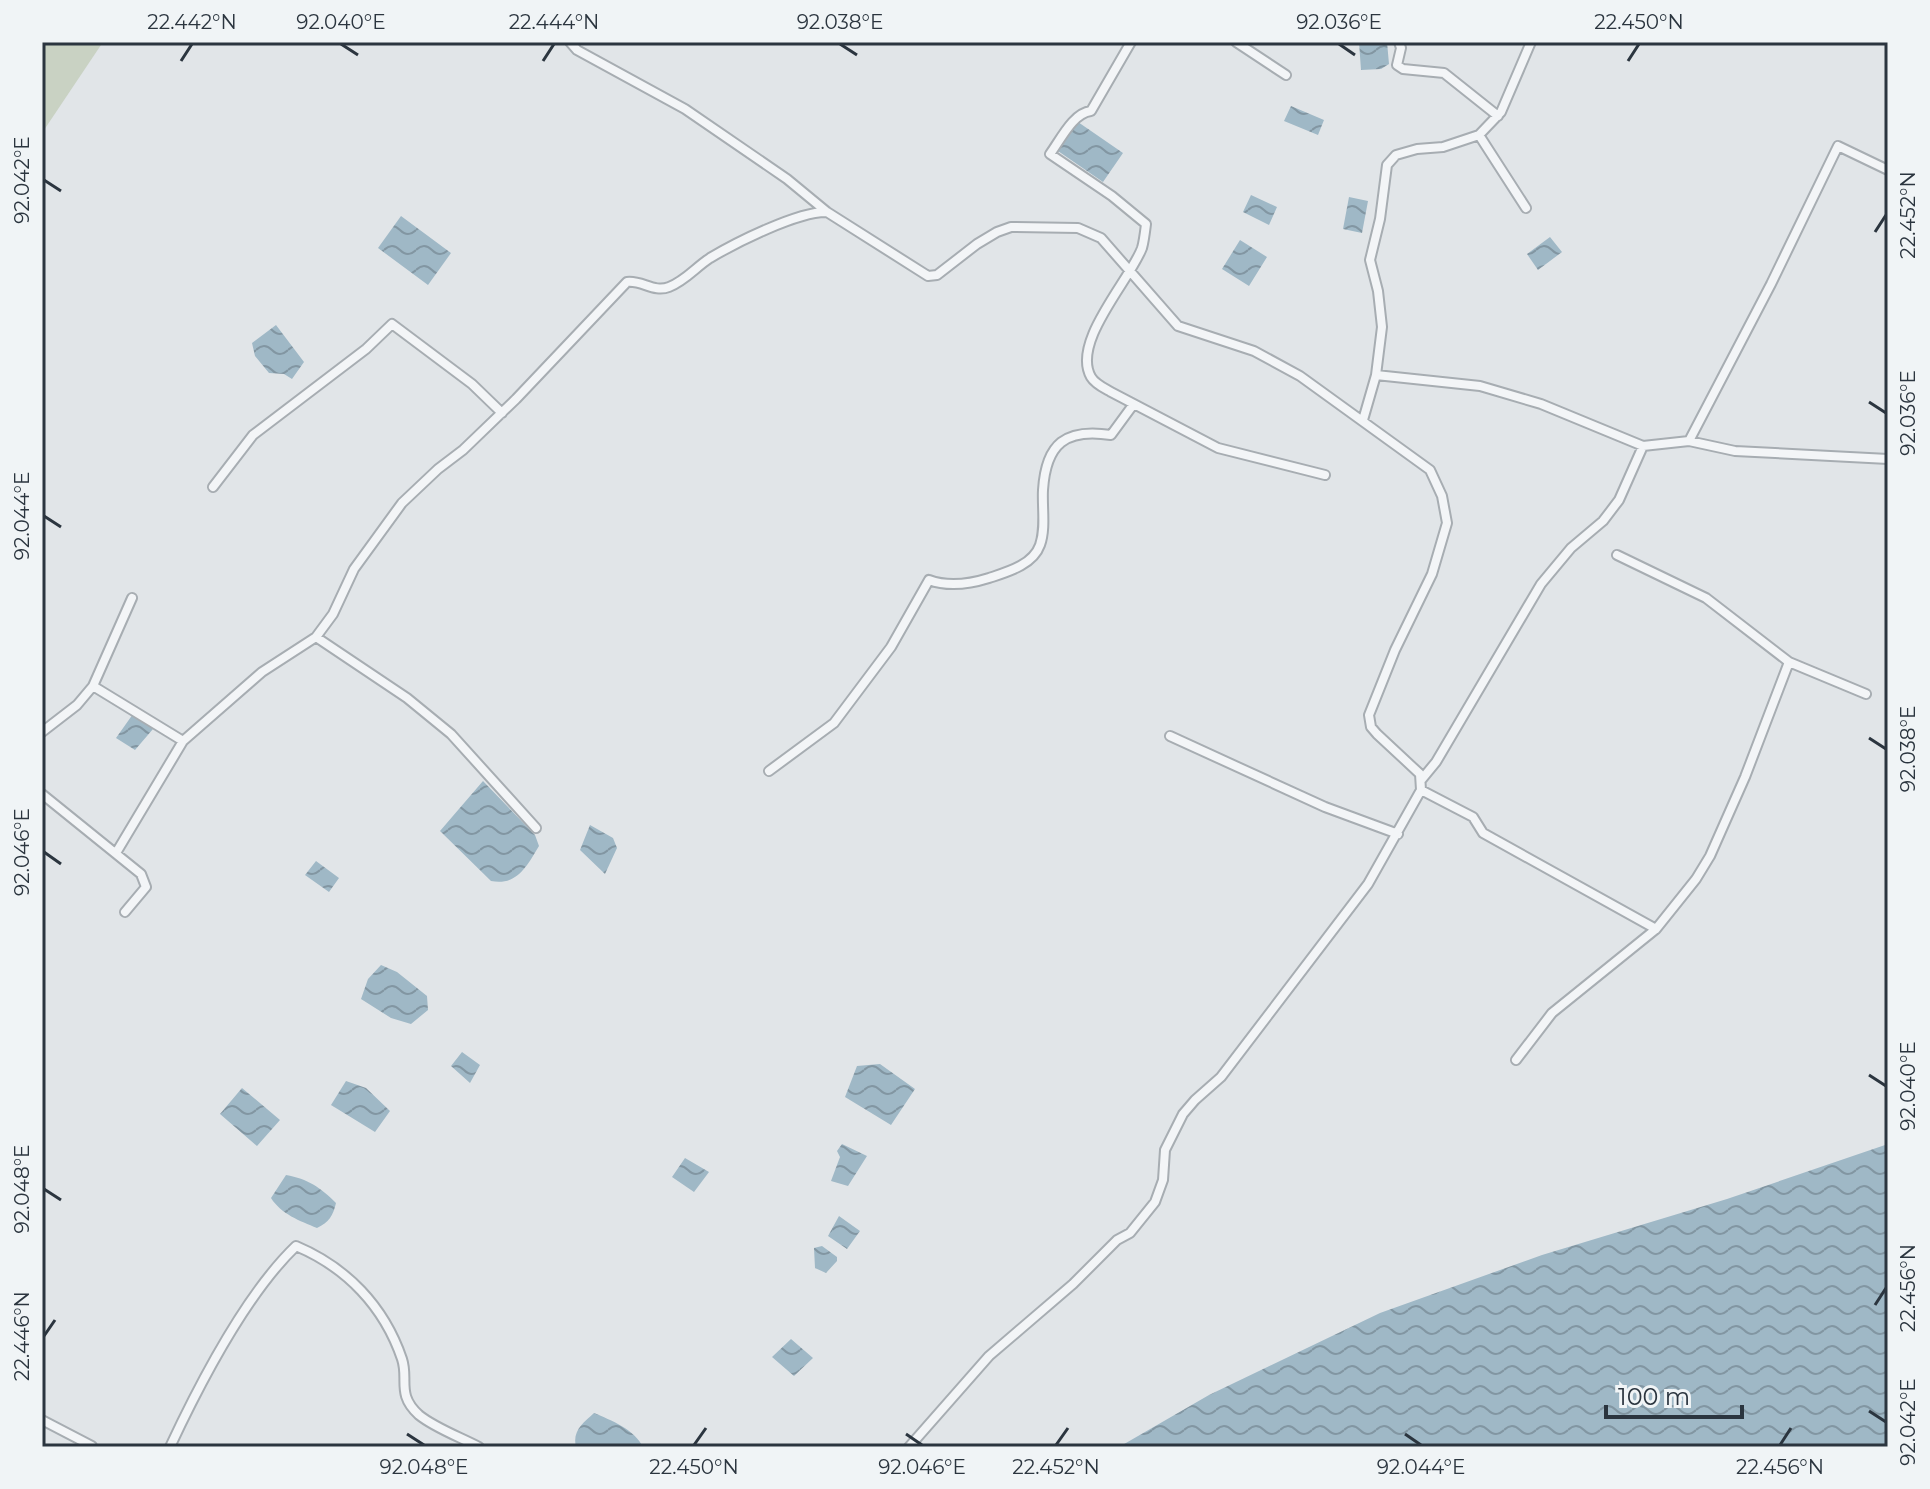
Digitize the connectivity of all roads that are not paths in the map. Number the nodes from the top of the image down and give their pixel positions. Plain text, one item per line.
1 (570, 42) edge
2 (1131, 42) edge
3 (1236, 42) edge
4 (1399, 42) edge
5 (1531, 42) edge
6 (1286, 75) dead end
7 (1498, 116) junction
8 (1479, 135) junction
9 (1888, 170) edge
10 (1526, 208) dead end
11 (827, 212) junction
12 (1130, 271) junction
13 (1376, 375) junction
14 (1133, 405) junction
15 (502, 413) junction
16 (1363, 420) junction
17 (1689, 441) junction
18 (1643, 446) junction
19 (1888, 459) edge
20 (1325, 475) dead end
21 (213, 487) dead end
22 (1617, 555) dead end
23 (132, 598) dead end
24 (316, 637) junction
25 (1789, 662) junction
26 (93, 686) junction
27 (1866, 694) dead end
28 (42, 732) edge
29 (1170, 736) dead end
30 (183, 741) junction
31 (769, 771) dead end
32 (1422, 779) junction
33 (1421, 790) junction
34 (42, 794) edge
35 (536, 828) dead end
36 (1398, 834) junction
37 (116, 853) junction
38 (125, 912) dead end
39 (1656, 929) junction
40 (1516, 1060) dead end
41 (42, 1420) edge
42 (92, 1446) edge
43 (170, 1447) edge
44 (479, 1447) edge
45 (909, 1447) edge

1 - 11 street
2 - 12 street
3 - 6 street
4 - 7 street
5 - 7 street
7 - 8 street
8 - 10 street
8 - 13 street
9 - 17 street
11 - 12 street
11 - 15 street
12 - 14 street
12 - 16 street
13 - 16 street
13 - 18 street
14 - 20 street
14 - 31 street
15 - 21 street
15 - 24 street
16 - 32 street
17 - 18 street
17 - 19 street
18 - 32 street
22 - 25 street
23 - 26 street
24 - 30 street
24 - 35 street
25 - 27 street
25 - 39 street
26 - 28 street
26 - 30 street
29 - 36 street
30 - 37 street
32 - 33 street
33 - 36 street
33 - 39 street
34 - 37 street
36 - 45 street
37 - 38 street
39 - 40 street
41 - 42 street
43 - 44 street

